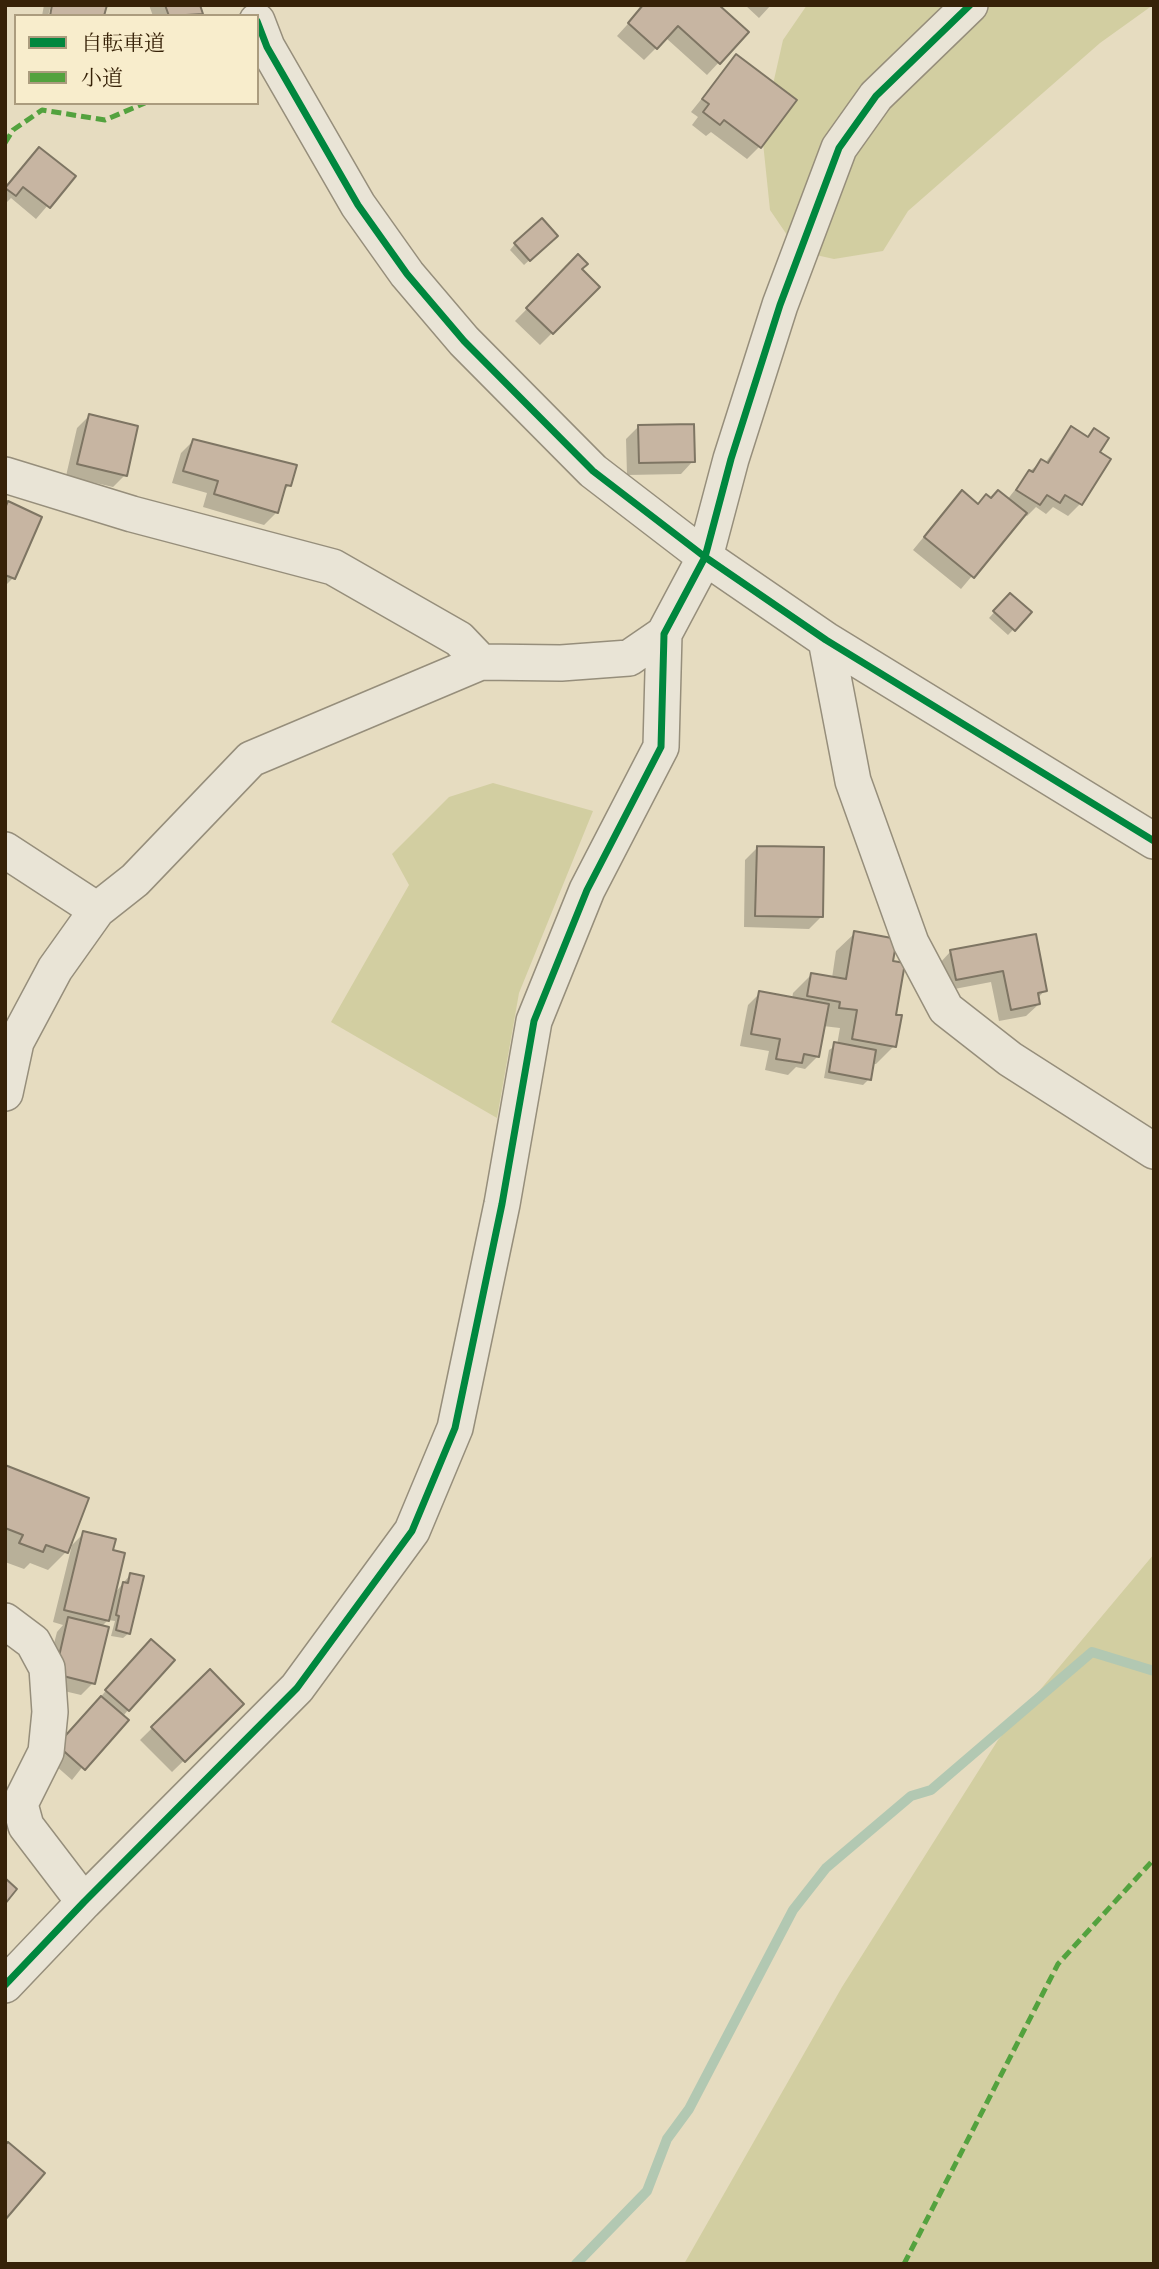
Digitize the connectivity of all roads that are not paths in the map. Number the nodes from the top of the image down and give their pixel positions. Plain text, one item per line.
1 (970, 5) edge
2 (259, 26) edge
3 (5, 475) edge
4 (705, 558) junction
5 (664, 634) junction
6 (826, 640) junction
7 (481, 662) junction
8 (1154, 841) edge
9 (5, 850) edge
10 (97, 910) junction
11 (5, 1093) edge
12 (1154, 1151) edge
13 (5, 1621) edge
14 (84, 1902) junction
15 (5, 1985) edge

1 - 4 street
2 - 4 street
3 - 7 street
4 - 5 street
4 - 6 street
5 - 7 street
5 - 14 street
6 - 8 street
6 - 12 street
7 - 10 street
9 - 10 street
10 - 11 street
13 - 14 street
14 - 15 street

